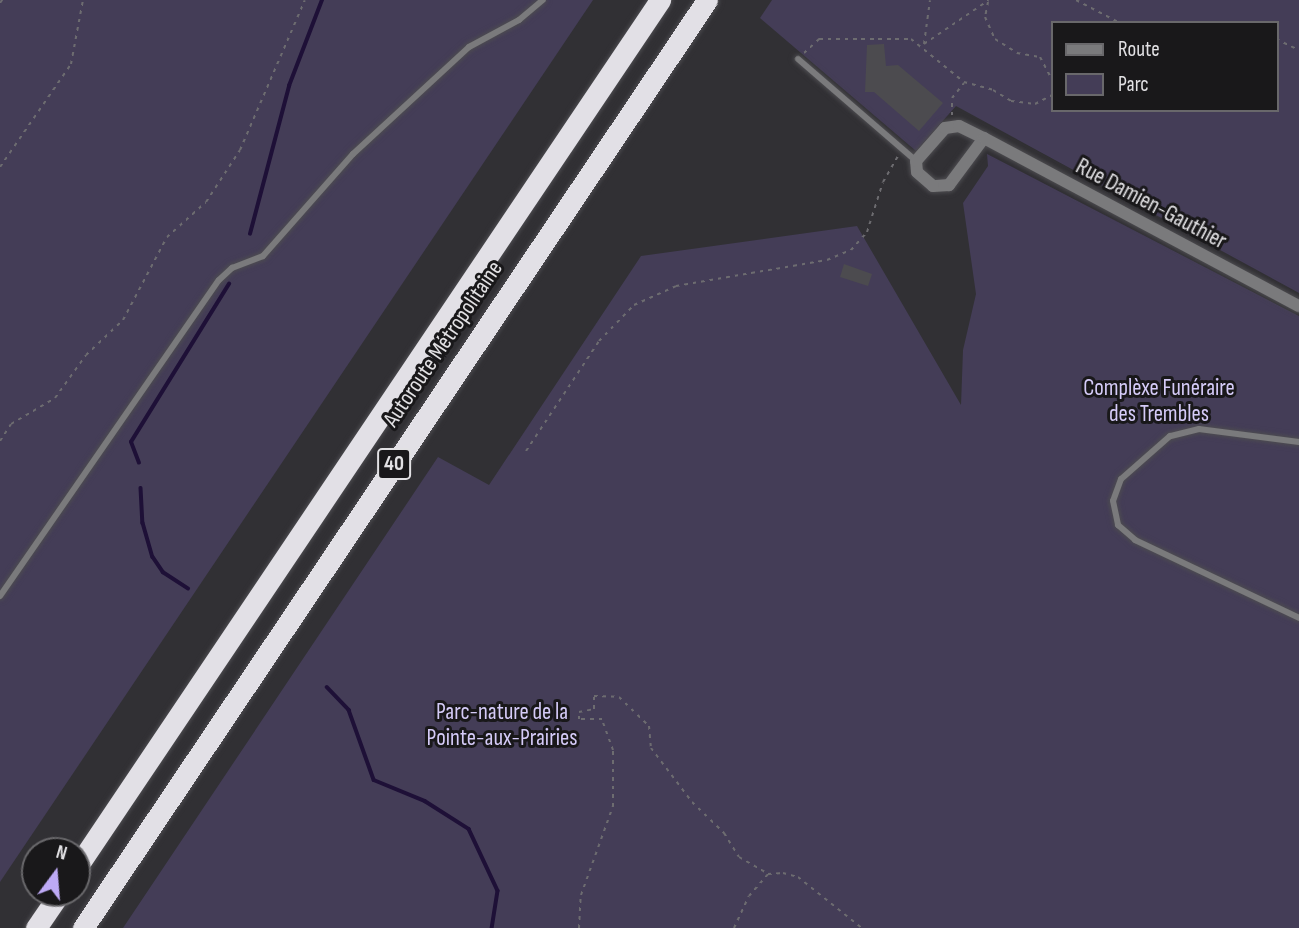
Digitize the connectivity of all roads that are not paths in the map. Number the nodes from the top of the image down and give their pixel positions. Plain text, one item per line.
1 (543, 0) edge
2 (660, 0) edge
3 (707, 0) edge
4 (798, 59) road end
5 (984, 138) junction
6 (916, 161) junction
7 (1299, 306) edge
8 (1299, 442) edge
9 (0, 596) edge
10 (1299, 618) edge
11 (91, 846) edge
12 (50, 907) edge
13 (36, 928) edge
14 (83, 928) edge

1 - 9 lane
2 - 11 highway, Autoroute Métropolitaine / 40
3 - 14 highway, Autoroute Métropolitaine / 40
4 - 6 lane
5 - 6 street, Rue Damien-Gauthier
5 - 6 street
5 - 7 street, Rue Damien-Gauthier
8 - 10 lane
12 - 13 highway

